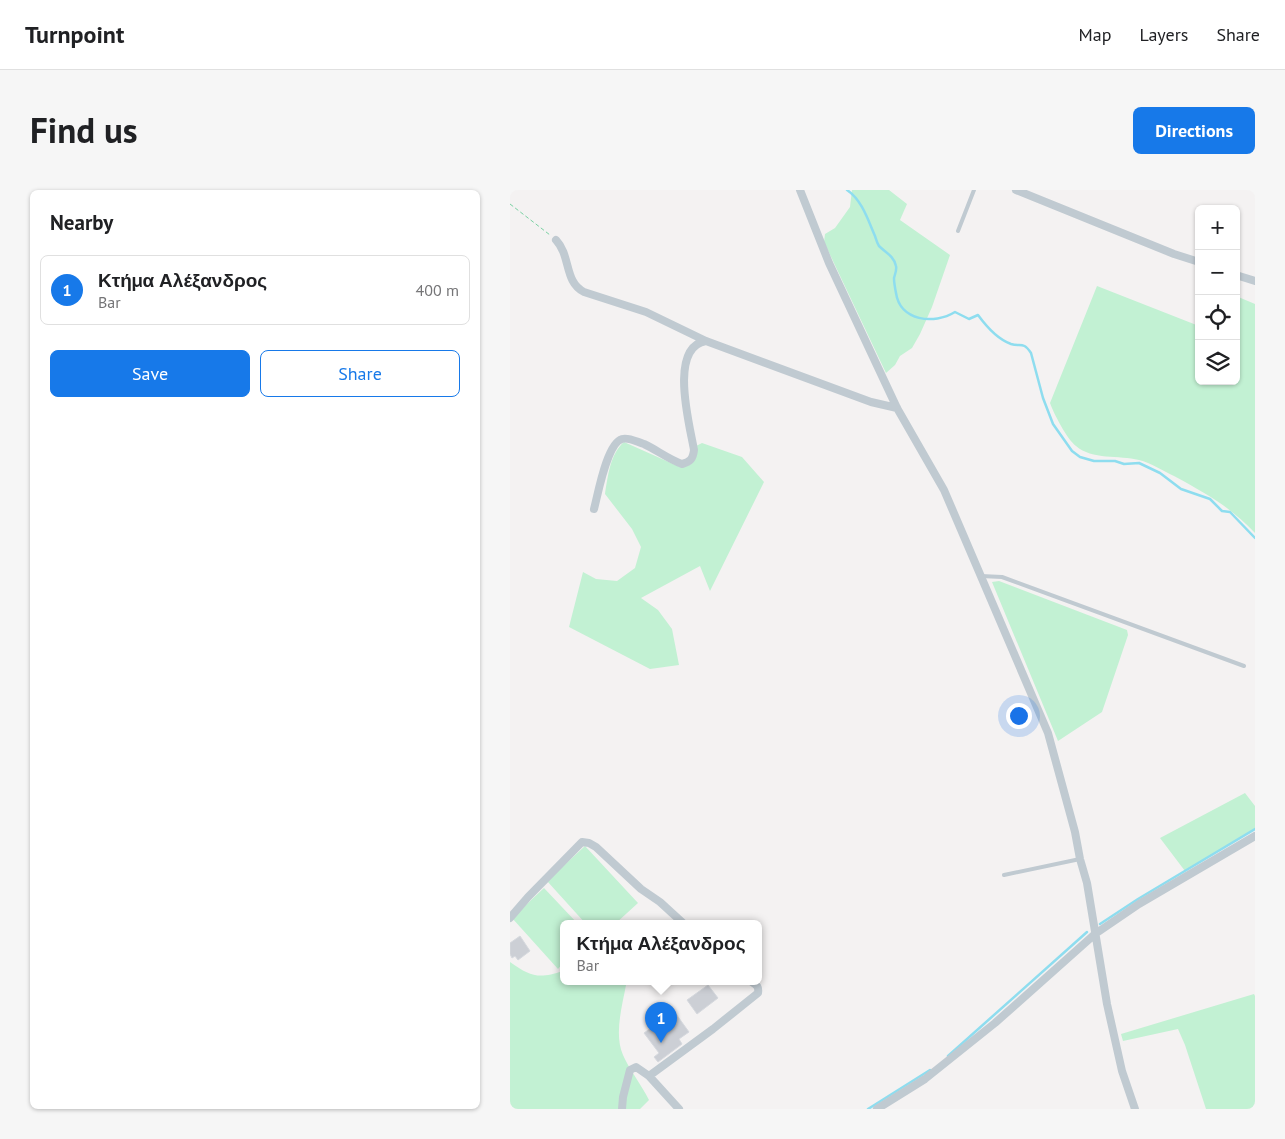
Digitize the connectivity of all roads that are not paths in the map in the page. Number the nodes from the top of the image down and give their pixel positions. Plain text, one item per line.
1 (800, 190) edge
2 (974, 190) edge
3 (1016, 190) edge
4 (958, 231) dead end
5 (556, 240) road end
6 (1195, 261) edge
7 (1240, 276) edge
8 (1255, 281) edge
9 (706, 341) junction
10 (897, 408) junction
11 (594, 509) dead end
12 (980, 576) junction
13 (1244, 666) dead end
14 (1255, 836) edge
15 (1080, 859) junction
16 (1004, 875) dead end
17 (510, 918) edge
18 (680, 920) edge
19 (1095, 934) junction
20 (757, 985) edge
21 (648, 1076) junction
22 (622, 1109) edge
23 (678, 1109) edge
24 (877, 1109) edge
25 (1135, 1109) edge

1 - 10 street
2 - 4 lane
3 - 6 street
5 - 9 street
7 - 8 street
9 - 10 street
9 - 11 street
10 - 12 street
12 - 13 lane
12 - 15 street
14 - 19 street
15 - 16 lane
15 - 19 street
17 - 18 street
19 - 24 street
19 - 25 street
20 - 21 street
21 - 22 street
21 - 23 street

